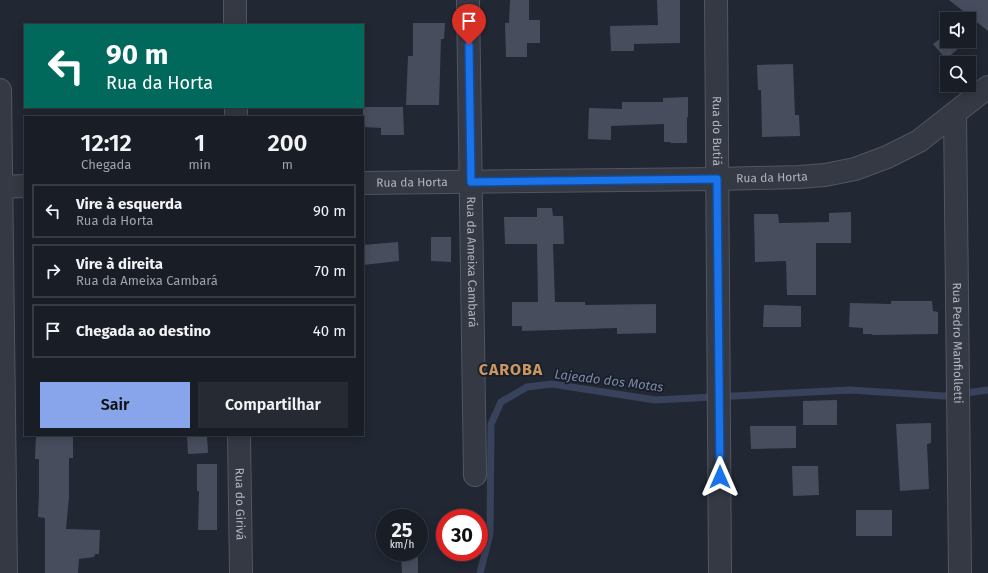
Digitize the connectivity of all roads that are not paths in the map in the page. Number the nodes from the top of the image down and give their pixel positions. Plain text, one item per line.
1 (235, 0) edge
2 (468, 0) edge
3 (716, 0) edge
4 (235, 24) edge
5 (988, 87) edge
6 (0, 90) edge
7 (955, 113) junction
8 (717, 179) junction
9 (471, 182) junction
10 (364, 183) edge
11 (24, 186) edge
12 (1, 187) edge
13 (240, 436) edge
14 (475, 475) dead end
15 (6, 573) edge
16 (241, 573) edge
17 (720, 573) edge
18 (960, 573) edge

1 - 4 street
2 - 9 street, Rua da Ameixa Cambará
3 - 8 street, Rua do Butiá
5 - 7 street, Rua da Horta
6 - 12 street
7 - 8 street, Rua da Horta
7 - 18 street, Rua Pedro Manfiolletti
8 - 9 street, Rua da Horta
8 - 17 street, Rua do Butiá
9 - 10 street, Rua da Horta
9 - 14 street, Rua da Ameixa Cambará
11 - 12 street
12 - 15 street
13 - 16 street, Rua do Girivá

